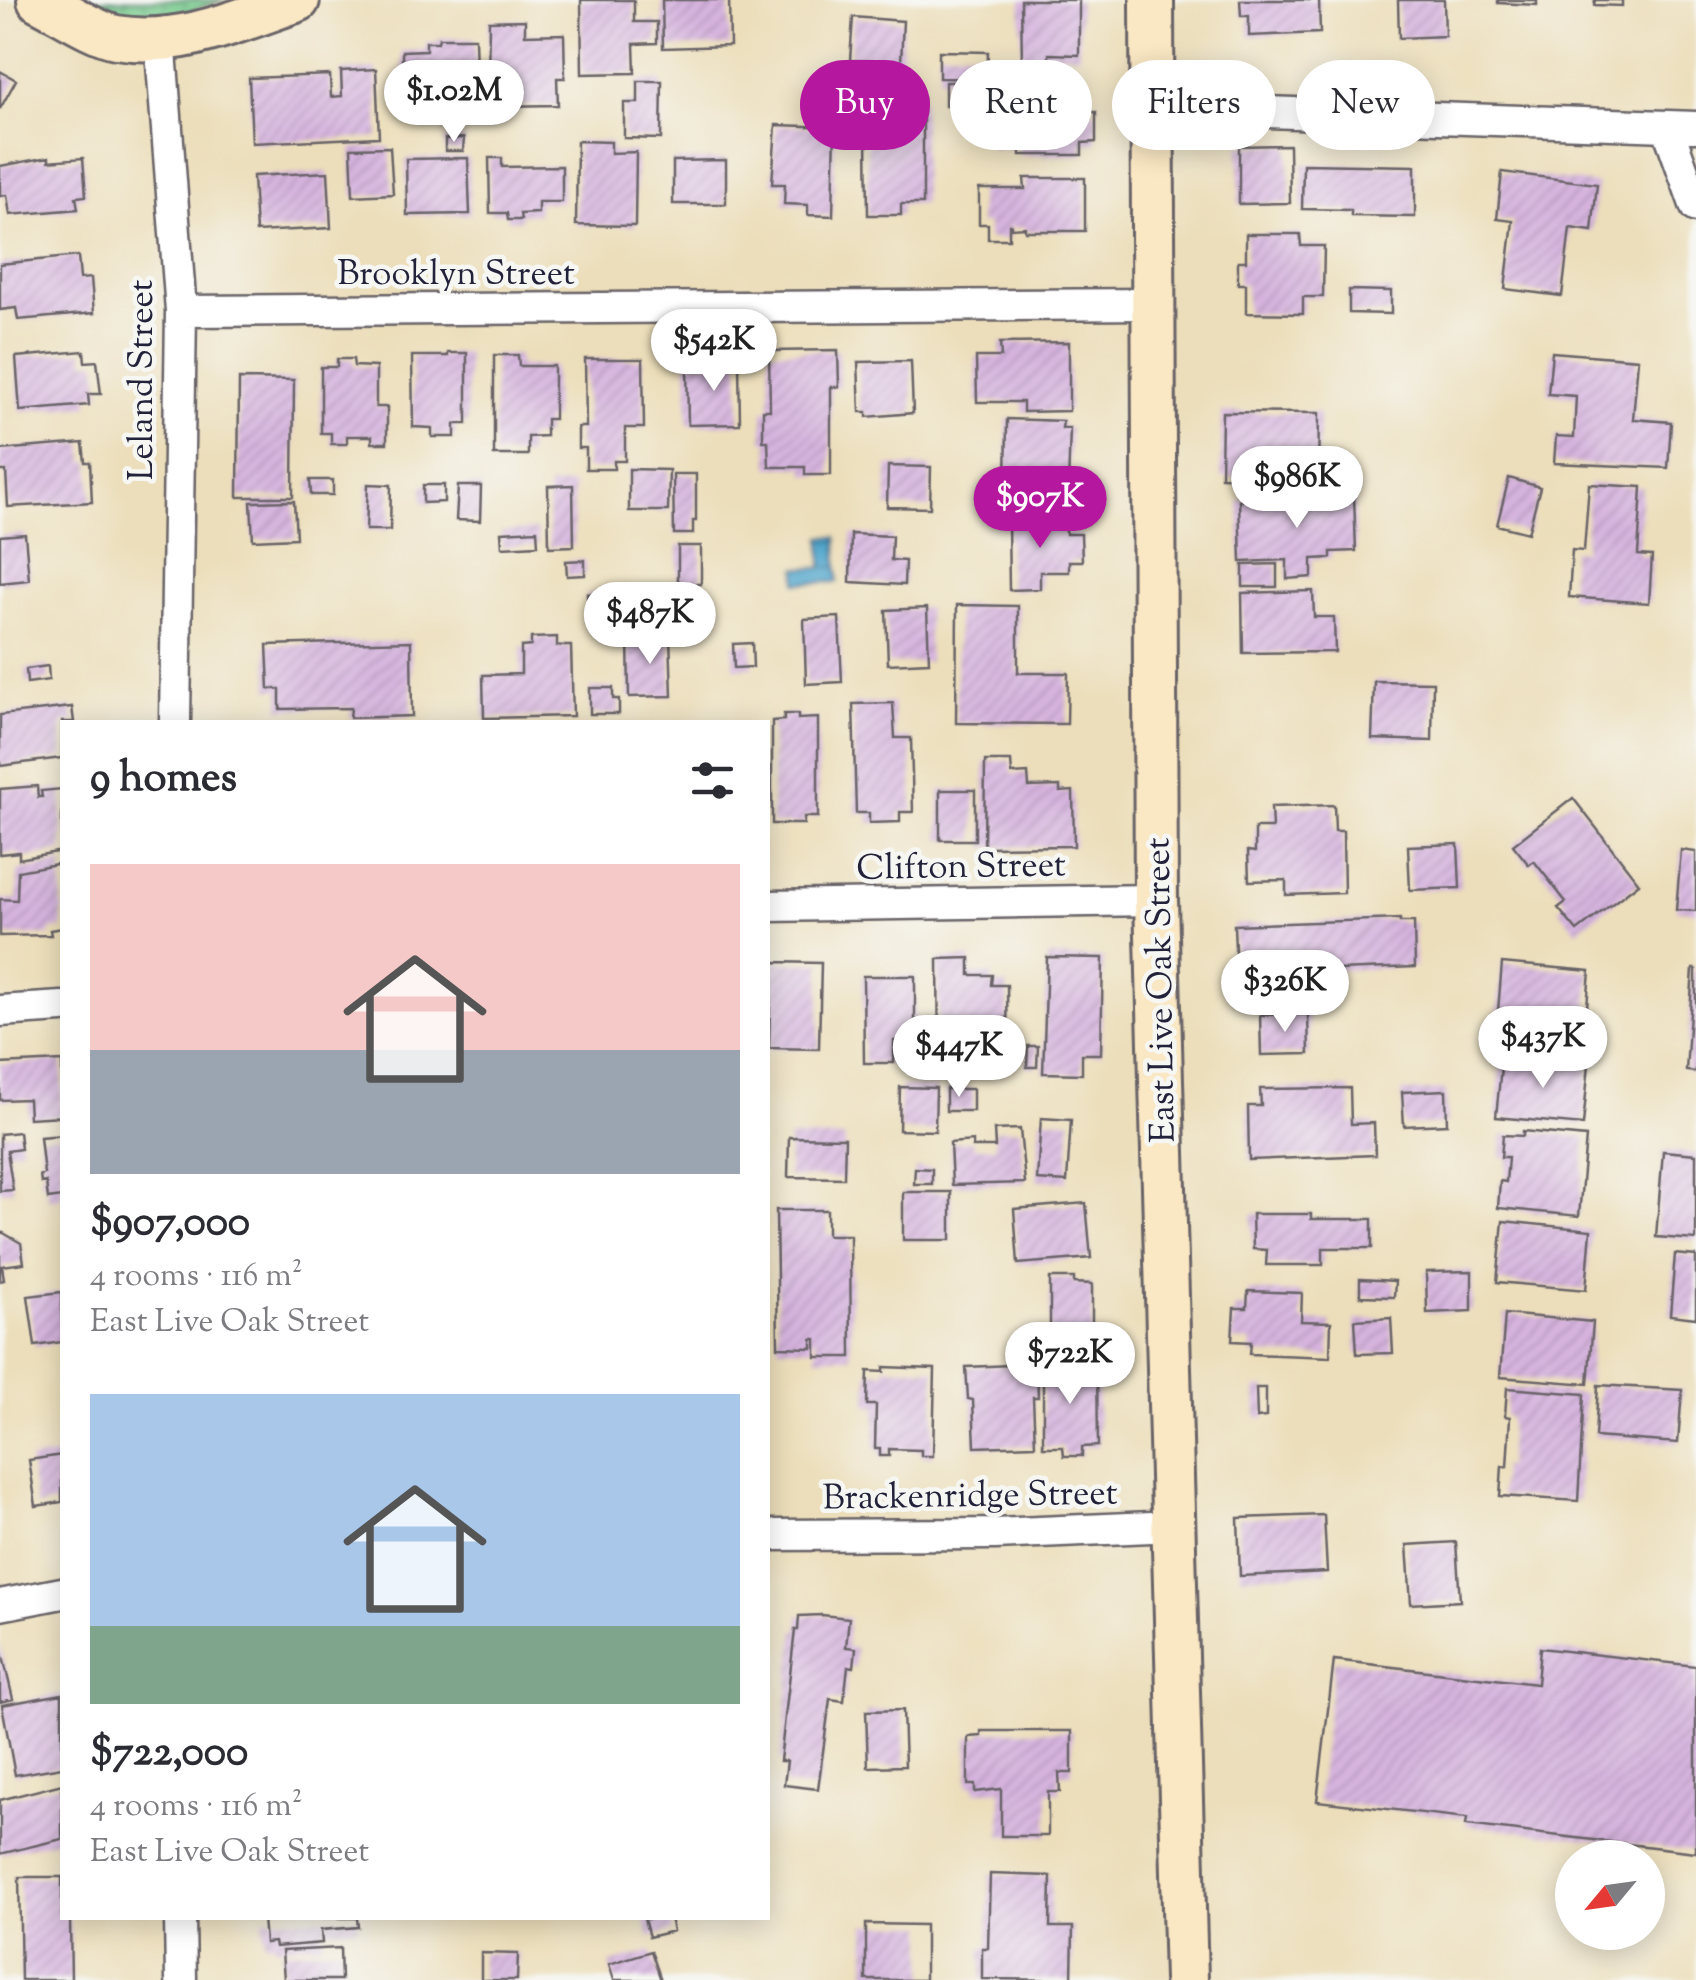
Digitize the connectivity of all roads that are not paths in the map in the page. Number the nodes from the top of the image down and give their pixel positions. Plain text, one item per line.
1 (39, 0) edge
2 (298, 0) edge
3 (1152, 0) edge
4 (160, 38) junction
5 (1152, 60) edge
6 (1276, 112) edge
7 (1681, 127) edge
8 (1152, 150) edge
9 (1696, 207) edge
10 (1151, 304) junction
11 (181, 311) junction
12 (176, 720) edge
13 (1156, 900) junction
14 (770, 906) edge
15 (60, 1007) edge
16 (0, 1010) edge
17 (1174, 1526) junction
18 (770, 1535) edge
19 (60, 1593) edge
20 (0, 1605) edge
21 (180, 1920) edge
22 (181, 1980) edge
23 (1186, 1980) edge

1 - 4 street
2 - 4 street
3 - 5 street, East Live Oak Street
4 - 11 street, Leland Street
6 - 7 street
7 - 9 street
8 - 10 street, East Live Oak Street
10 - 11 street, Brooklyn Street
10 - 13 street, East Live Oak Street
11 - 12 street, Leland Street
13 - 14 street, Clifton Street
13 - 17 street, East Live Oak Street
15 - 16 street
17 - 18 street, Brackenridge Street
17 - 23 street, East Live Oak Street
19 - 20 street
21 - 22 street

